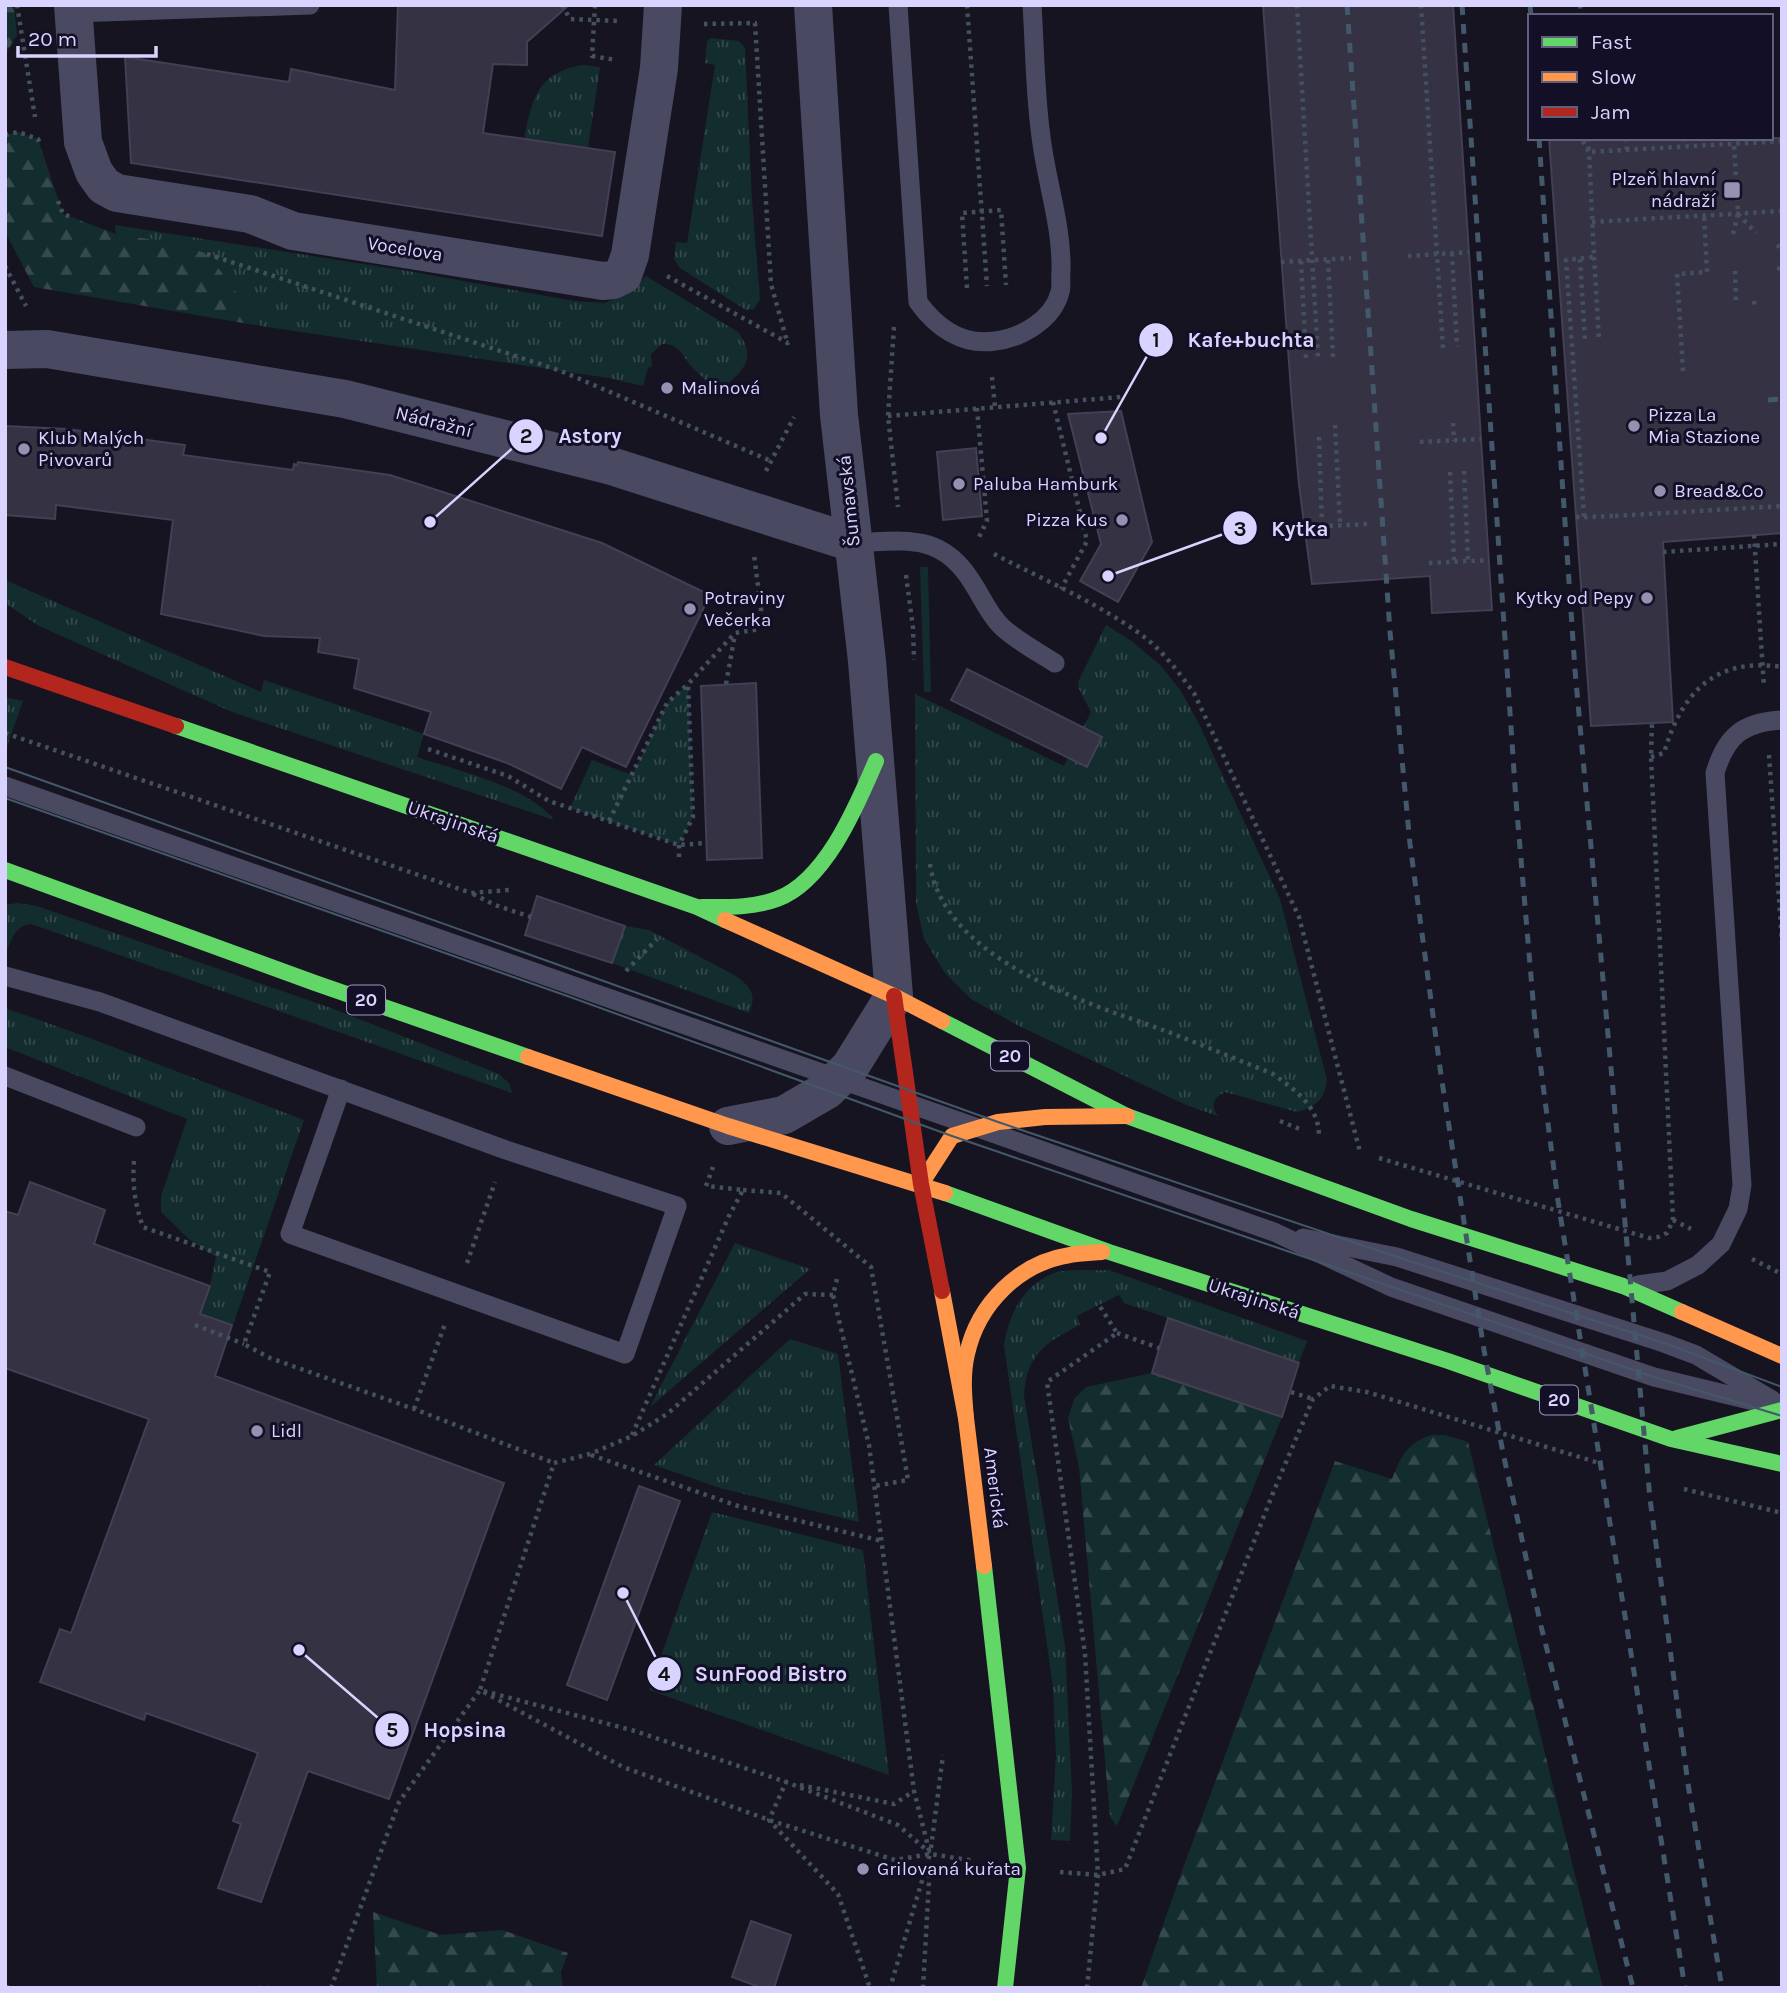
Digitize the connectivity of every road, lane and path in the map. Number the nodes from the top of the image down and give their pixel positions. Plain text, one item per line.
1 (17, 5) edge
2 (310, 5) edge
3 (562, 5) edge
4 (595, 5) edge
5 (663, 5) edge
6 (813, 5) edge
7 (898, 5) edge
8 (967, 5) edge
9 (1032, 5) edge
10 (1297, 5) edge
11 (1421, 5) edge
12 (73, 9) edge
13 (594, 20) junction
14 (613, 21) dead end
15 (716, 24) dead end
16 (614, 72) dead end
17 (38, 139) dead end
18 (1582, 140) edge
19 (1588, 140) edge
20 (1626, 140) edge
21 (1685, 140) edge
22 (1782, 141) edge
23 (1734, 144) junction
24 (1685, 146) junction
25 (1627, 150) junction
26 (1589, 152) junction
27 (981, 211) junction
28 (1782, 211) edge
29 (1738, 214) junction
30 (1704, 215) junction
31 (1592, 222) junction
32 (1754, 233) dead end
33 (1732, 234) dead end
34 (197, 250) dead end
35 (1469, 252) dead end
36 (1452, 253) junction
37 (1438, 254) junction
38 (1408, 256) dead end
39 (1594, 257) junction
40 (1351, 258) dead end
41 (1580, 259) junction
42 (1313, 260) junction
43 (1328, 260) junction
44 (1301, 261) junction
45 (1282, 262) dead end
46 (1782, 264) edge
47 (5, 267) edge
48 (1782, 270) edge
49 (1735, 271) dead end
50 (674, 280) dead end
51 (1006, 285) dead end
52 (987, 286) dead end
53 (967, 288) dead end
54 (22, 300) dead end
55 (1754, 301) dead end
56 (1736, 302) dead end
57 (1755, 308) dead end
58 (894, 326) dead end
59 (1585, 340) dead end
60 (1599, 340) dead end
61 (788, 342) junction
62 (1457, 347) dead end
63 (1443, 348) dead end
64 (5, 350) edge
65 (789, 355) dead end
66 (1318, 357) dead end
67 (1333, 357) dead end
68 (1306, 358) dead end
69 (1682, 372) dead end
70 (992, 377) dead end
71 (1121, 397) dead end
72 (1054, 402) junction
73 (995, 407) junction
74 (977, 408) junction
75 (794, 415) dead end
76 (888, 416) junction
77 (1453, 423) dead end
78 (1335, 425) dead end
79 (1319, 437) dead end
80 (1481, 439) dead end
81 (1454, 440) junction
82 (1420, 442) dead end
83 (771, 461) junction
84 (1464, 471) dead end
85 (1450, 472) dead end
86 (765, 473) dead end
87 (898, 503) junction
88 (1782, 506) edge
89 (909, 509) dead end
90 (1576, 517) dead end
91 (1584, 517) junction
92 (1369, 524) dead end
93 (1340, 525) junction
94 (1322, 526) junction
95 (1304, 527) dead end
96 (978, 538) dead end
97 (902, 541) junction
98 (853, 543) junction
99 (1782, 544) edge
100 (987, 550) dead end
101 (1663, 552) dead end
102 (1489, 560) dead end
103 (1454, 561) junction
104 (1468, 561) junction
105 (1429, 563) dead end
106 (1061, 589) junction
107 (735, 633) dead end
108 (1055, 663) dead end
109 (5, 667) edge
110 (1782, 667) edge
111 (914, 668) dead end
112 (688, 684) dead end
113 (726, 684) dead end
114 (1782, 720) edge
115 (1652, 723) dead end
116 (5, 733) edge
117 (12, 735) dead end
118 (428, 749) dead end
119 (1651, 757) junction
120 (876, 761) junction
121 (5, 786) edge
122 (609, 821) junction
123 (706, 842) dead end
124 (929, 852) dead end
125 (5, 870) edge
126 (471, 893) dead end
127 (697, 907) junction
128 (531, 917) dead end
129 (658, 938) dead end
130 (5, 976) edge
131 (621, 976) dead end
132 (894, 996) junction
133 (5, 1076) edge
134 (839, 1080) junction
135 (341, 1089) junction
136 (909, 1105) junction
137 (1127, 1116) junction
138 (728, 1126) junction
139 (136, 1127) joint
140 (978, 1128) junction
141 (1319, 1136) dead end
142 (506, 1150) junction
143 (694, 1181) dead end
144 (921, 1184) junction
145 (743, 1190) junction
146 (1274, 1232) junction
147 (1109, 1252) junction
148 (1742, 1254) dead end
149 (1782, 1274) edge
150 (837, 1279) dead end
151 (1623, 1286) junction
152 (456, 1295) junction
153 (833, 1295) junction
154 (1099, 1305) dead end
155 (195, 1325) dead end
156 (1117, 1333) junction
157 (244, 1343) junction
158 (1159, 1348) dead end
159 (1782, 1356) edge
160 (1291, 1392) dead end
161 (1313, 1399) junction
162 (1782, 1408) edge
163 (414, 1409) junction
164 (966, 1418) junction
165 (632, 1436) junction
166 (1671, 1439) junction
167 (590, 1454) junction
168 (554, 1463) junction
169 (1782, 1464) edge
170 (1615, 1468) dead end
171 (874, 1486) junction
172 (1680, 1488) dead end
173 (1782, 1513) edge
174 (882, 1541) junction
175 (480, 1690) junction
176 (943, 1755) dead end
177 (786, 1782) junction
178 (914, 1791) junction
179 (769, 1820) junction
180 (930, 1854) junction
181 (1098, 1875) junction
182 (259, 1988) edge
183 (270, 1988) edge
184 (331, 1988) edge
185 (870, 1988) edge
186 (890, 1988) edge
187 (923, 1988) edge
188 (1005, 1988) edge
189 (1087, 1988) edge

1 - 17 path
2 - 12 lane
3 - 13 path
4 - 13 path
5 - 12 street, Vocelova
6 - 98 street, Šumavská
7 - 9 lane
8 - 27 path
10 - 42 path
11 - 37 path
13 - 14 path
13 - 16 path
15 - 61 path
18 - 26 path
19 - 26 path
20 - 25 path
21 - 24 path
22 - 23 path
23 - 24 path
23 - 29 path
24 - 25 path
25 - 26 path
26 - 31 path
27 - 51 path
27 - 52 path
27 - 53 path
28 - 29 path
29 - 30 path
29 - 32 path
29 - 33 path
30 - 31 path
30 - 69 path
31 - 39 path
34 - 83 path
35 - 36 path
36 - 37 path
36 - 62 path
37 - 38 path
37 - 63 path
39 - 41 path
39 - 60 path
40 - 43 path
41 - 59 path
41 - 91 path
42 - 43 path
42 - 44 path
42 - 66 path
43 - 67 path
44 - 45 path
44 - 68 path
46 - 48 path
47 - 54 path
49 - 56 path
50 - 61 path
55 - 57 path
58 - 76 path
61 - 65 path
64 - 98 street, Nádražní
70 - 73 path
71 - 72 path
72 - 73 path
72 - 106 path
73 - 74 path
74 - 76 path
74 - 96 path
75 - 83 path
76 - 87 path
77 - 81 path
78 - 93 path
79 - 94 path
80 - 81 path
81 - 82 path
83 - 86 path
84 - 104 path
85 - 103 path
87 - 89 path
87 - 97 path
88 - 91 path, bridge
90 - 91 path
92 - 93 path
93 - 94 path
94 - 95 path
97 - 98 lane
97 - 108 lane
97 - 111 path
98 - 120 street, Šumavská
99 - 101 path
100 - 106 path
102 - 104 path
103 - 104 path
103 - 105 path
106 - 119 path
107 - 113 path
109 - 127 main road, Ukrajinská / 20
110 - 119 path
112 - 122 path
114 - 151 lane
115 - 119 path
116 - 117 path
118 - 122 path
120 - 127 main road
120 - 132 street, Šumavská
121 - 134 lane
122 - 123 path
124 - 141 path
125 - 138 main road, Ukrajinská / 20
126 - 128 path
127 - 132 main road, Ukrajinská / 20
129 - 131 path
130 - 135 lane
132 - 134 street
132 - 136 main road, Americká
132 - 137 main road, Ukrajinská / 20
133 - 139 lane
134 - 136 lane
134 - 138 street
135 - 142 lane
135 - 152 lane
136 - 140 lane
136 - 144 main road, Americká
137 - 140 main road
137 - 151 main road, Ukrajinská / 20
138 - 144 main road, Ukrajinská / 20
139 - 157 path
140 - 144 main road
140 - 146 lane
142 - 152 path
142 - 152 lane
143 - 145 path
144 - 147 main road, Ukrajinská / 20
144 - 164 main road, Americká
145 - 165 path
145 - 171 path
146 - 162 lane
146 - 162 lane
147 - 164 main road
147 - 166 main road, Ukrajinská / 20
148 - 149 path
150 - 153 path
151 - 159 main road, Ukrajinská / 20
152 - 163 path
153 - 165 path
153 - 171 path
154 - 156 path
155 - 157 path
156 - 158 path
156 - 181 path
157 - 163 path
160 - 161 path
161 - 170 path
161 - 181 path
162 - 166 main road
163 - 168 path
164 - 188 main road, Americká
165 - 167 path
166 - 169 main road, Ukrajinská / 20
167 - 168 path
167 - 174 path
168 - 175 path
171 - 174 path
172 - 173 path
174 - 178 path
175 - 177 path
175 - 179 path
175 - 184 path
176 - 180 path
177 - 178 path
177 - 179 path
177 - 180 path
178 - 180 path
179 - 180 path
179 - 185 path
180 - 186 path
180 - 187 path
181 - 189 path
182 - 183 path

